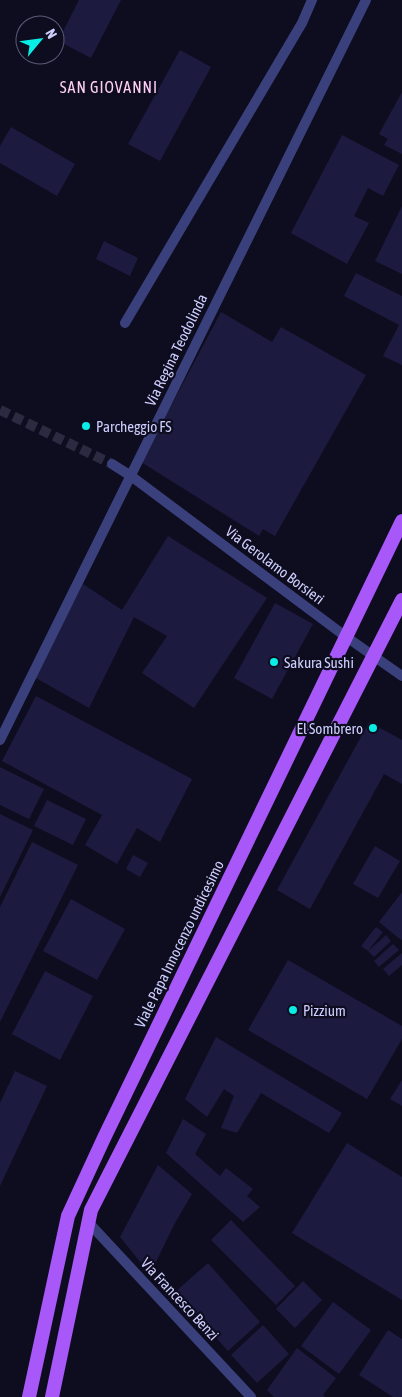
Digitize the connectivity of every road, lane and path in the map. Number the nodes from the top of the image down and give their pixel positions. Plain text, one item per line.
1 (312, 0) edge
2 (366, 0) edge
3 (125, 323) dead end
4 (112, 464) tunnel mouth
5 (131, 476) junction
6 (402, 521) edge
7 (402, 600) edge
8 (345, 636) junction
9 (374, 656) junction
10 (402, 675) edge
11 (0, 740) edge
12 (88, 1222) junction
13 (30, 1397) edge
14 (52, 1397) edge
15 (250, 1397) edge

1 - 3 street
2 - 5 street, Via Regina Teodolinda
4 - 5 street, Via Gerolamo Borsieri
5 - 8 street, Via Gerolamo Borsieri
5 - 11 street, Via Regina Teodolinda
6 - 8 main road, Viale Papa Innocenzo undicesimo
7 - 9 main road
8 - 9 street, Via Gerolamo Borsieri
8 - 13 main road, Viale Papa Innocenzo undicesimo
9 - 10 street, Via Gerolamo Borsieri
9 - 12 main road
12 - 14 main road
12 - 15 street, Via Francesco Benzi

